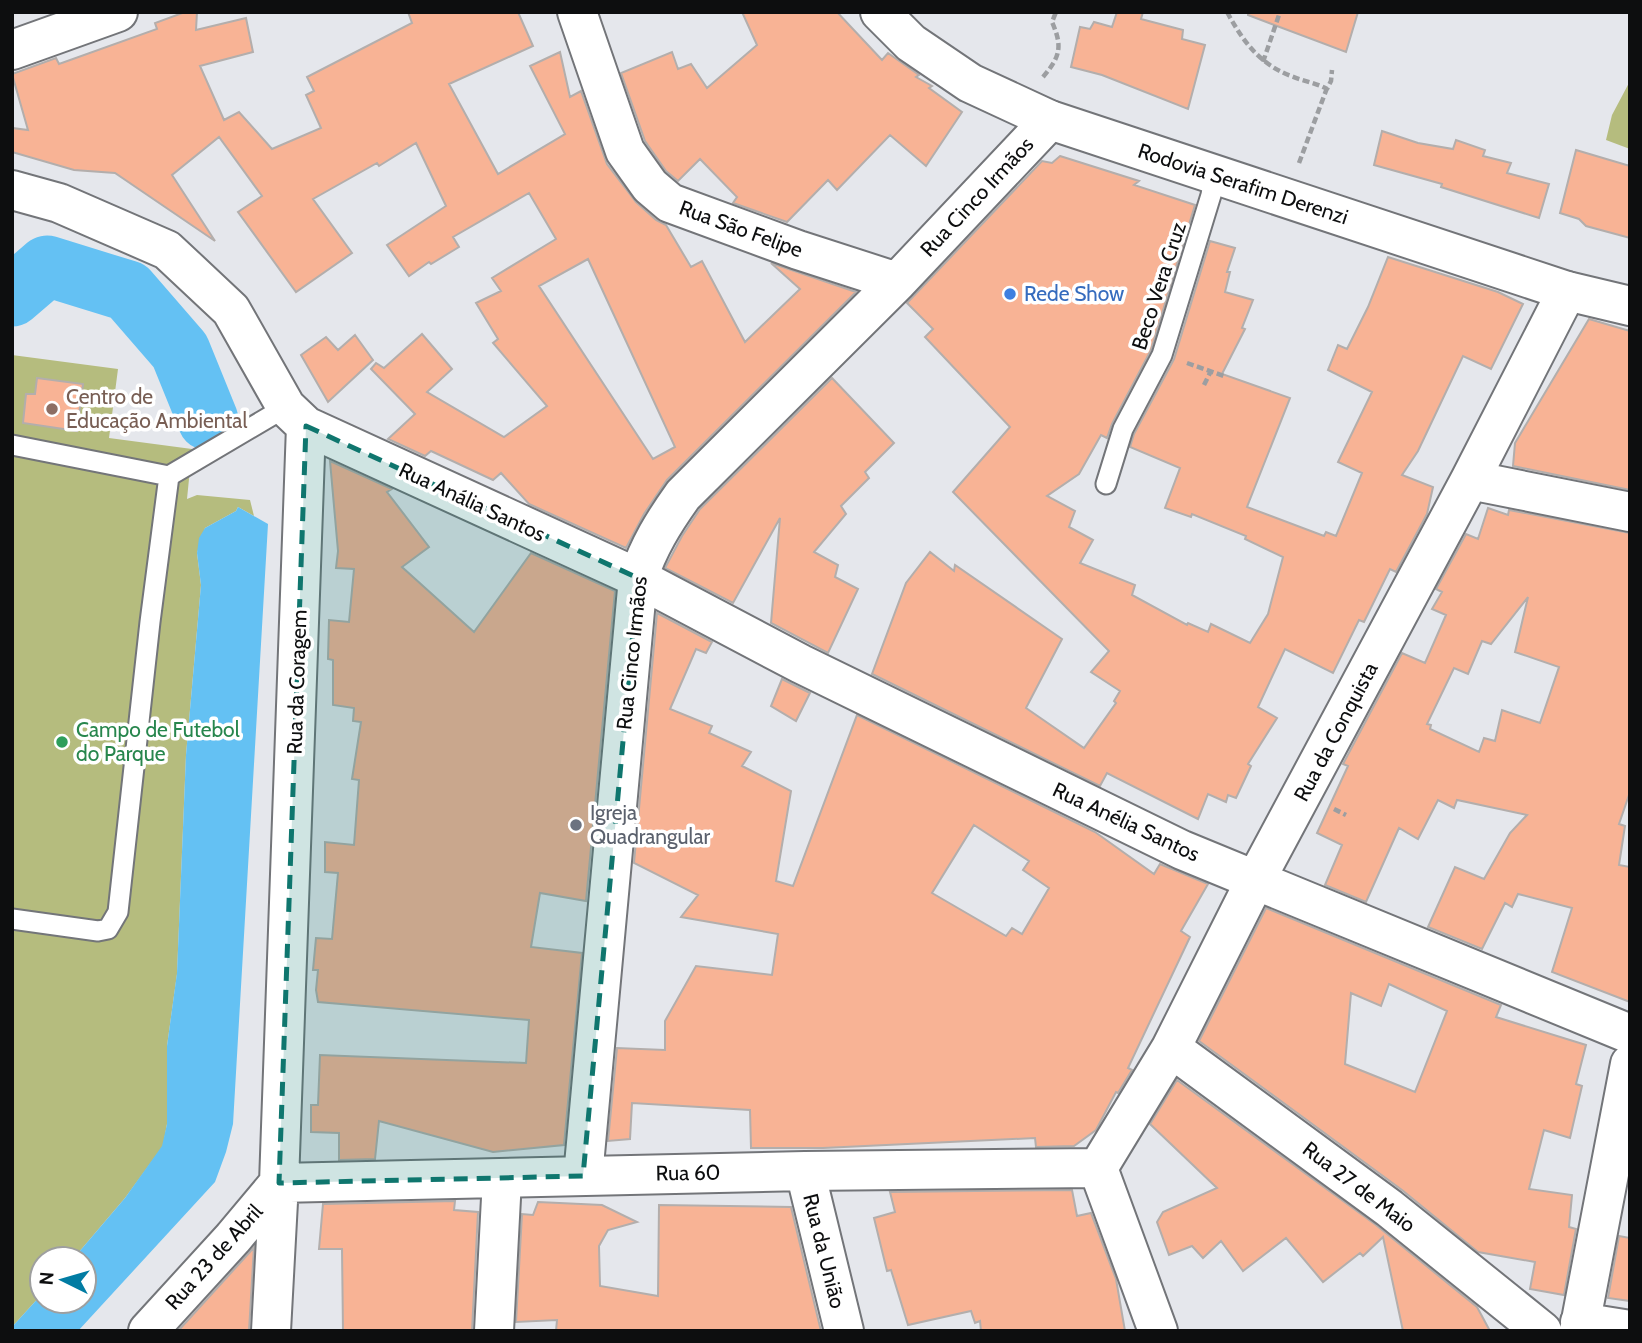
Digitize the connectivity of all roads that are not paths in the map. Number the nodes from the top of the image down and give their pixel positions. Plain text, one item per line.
1 (118, 12) edge
2 (577, 12) edge
3 (880, 12) edge
4 (12, 50) edge
5 (1034, 114) junction
6 (1214, 176) junction
7 (12, 190) edge
8 (897, 282) junction
9 (1567, 290) junction
10 (1630, 306) edge
11 (296, 416) junction
12 (12, 445) edge
13 (169, 475) junction
14 (1470, 480) junction
15 (1106, 484) dead end
16 (1630, 512) edge
17 (638, 578) junction
18 (1255, 881) junction
19 (12, 919) edge
20 (1630, 1034) edge
21 (1171, 1048) junction
22 (1630, 1063) edge
23 (1098, 1168) junction
24 (805, 1171) junction
25 (583, 1176) junction
26 (502, 1179) junction
27 (278, 1183) junction
28 (1580, 1326) edge
29 (1630, 1330) edge
30 (148, 1331) edge
31 (271, 1331) edge
32 (494, 1331) edge
33 (844, 1331) edge
34 (1158, 1331) edge
35 (1542, 1331) edge

1 - 4 street
2 - 8 street, Rua São Felipe
3 - 5 street, Rodovia Serafim Derenzi
5 - 6 street, Rodovia Serafim Derenzi
5 - 8 street, Rua Cinco Irmãos
6 - 9 street, Rodovia Serafim Derenzi
6 - 15 lane, Beco Vera Cruz
7 - 11 street
8 - 17 street, Rua Cinco Irmãos
9 - 10 street, Rodovia Serafim Derenzi
9 - 14 street, Rua da Conquista
11 - 13 lane
11 - 17 street, Rua Anália Santos
11 - 27 street, Rua da Coragem
12 - 13 lane
13 - 19 lane
14 - 16 street
14 - 18 street, Rua da Conquista
17 - 18 street, Rua Anélia Santos
17 - 25 street, Rua Cinco Irmãos
18 - 20 street, Rua Anélia Santos
18 - 21 street, Rua da Conquista
21 - 23 street, Rua da Conquista
21 - 35 street, Rua 27 de Maio
22 - 28 street
23 - 24 street, Rua 60
23 - 34 street
24 - 25 street, Rua 60
24 - 33 street, Rua da União
25 - 26 street, Rua 60
26 - 27 street, Rua 60
26 - 32 street
27 - 30 street, Rua 23 de Abril
27 - 31 street, Rua da Coragem
28 - 29 street

